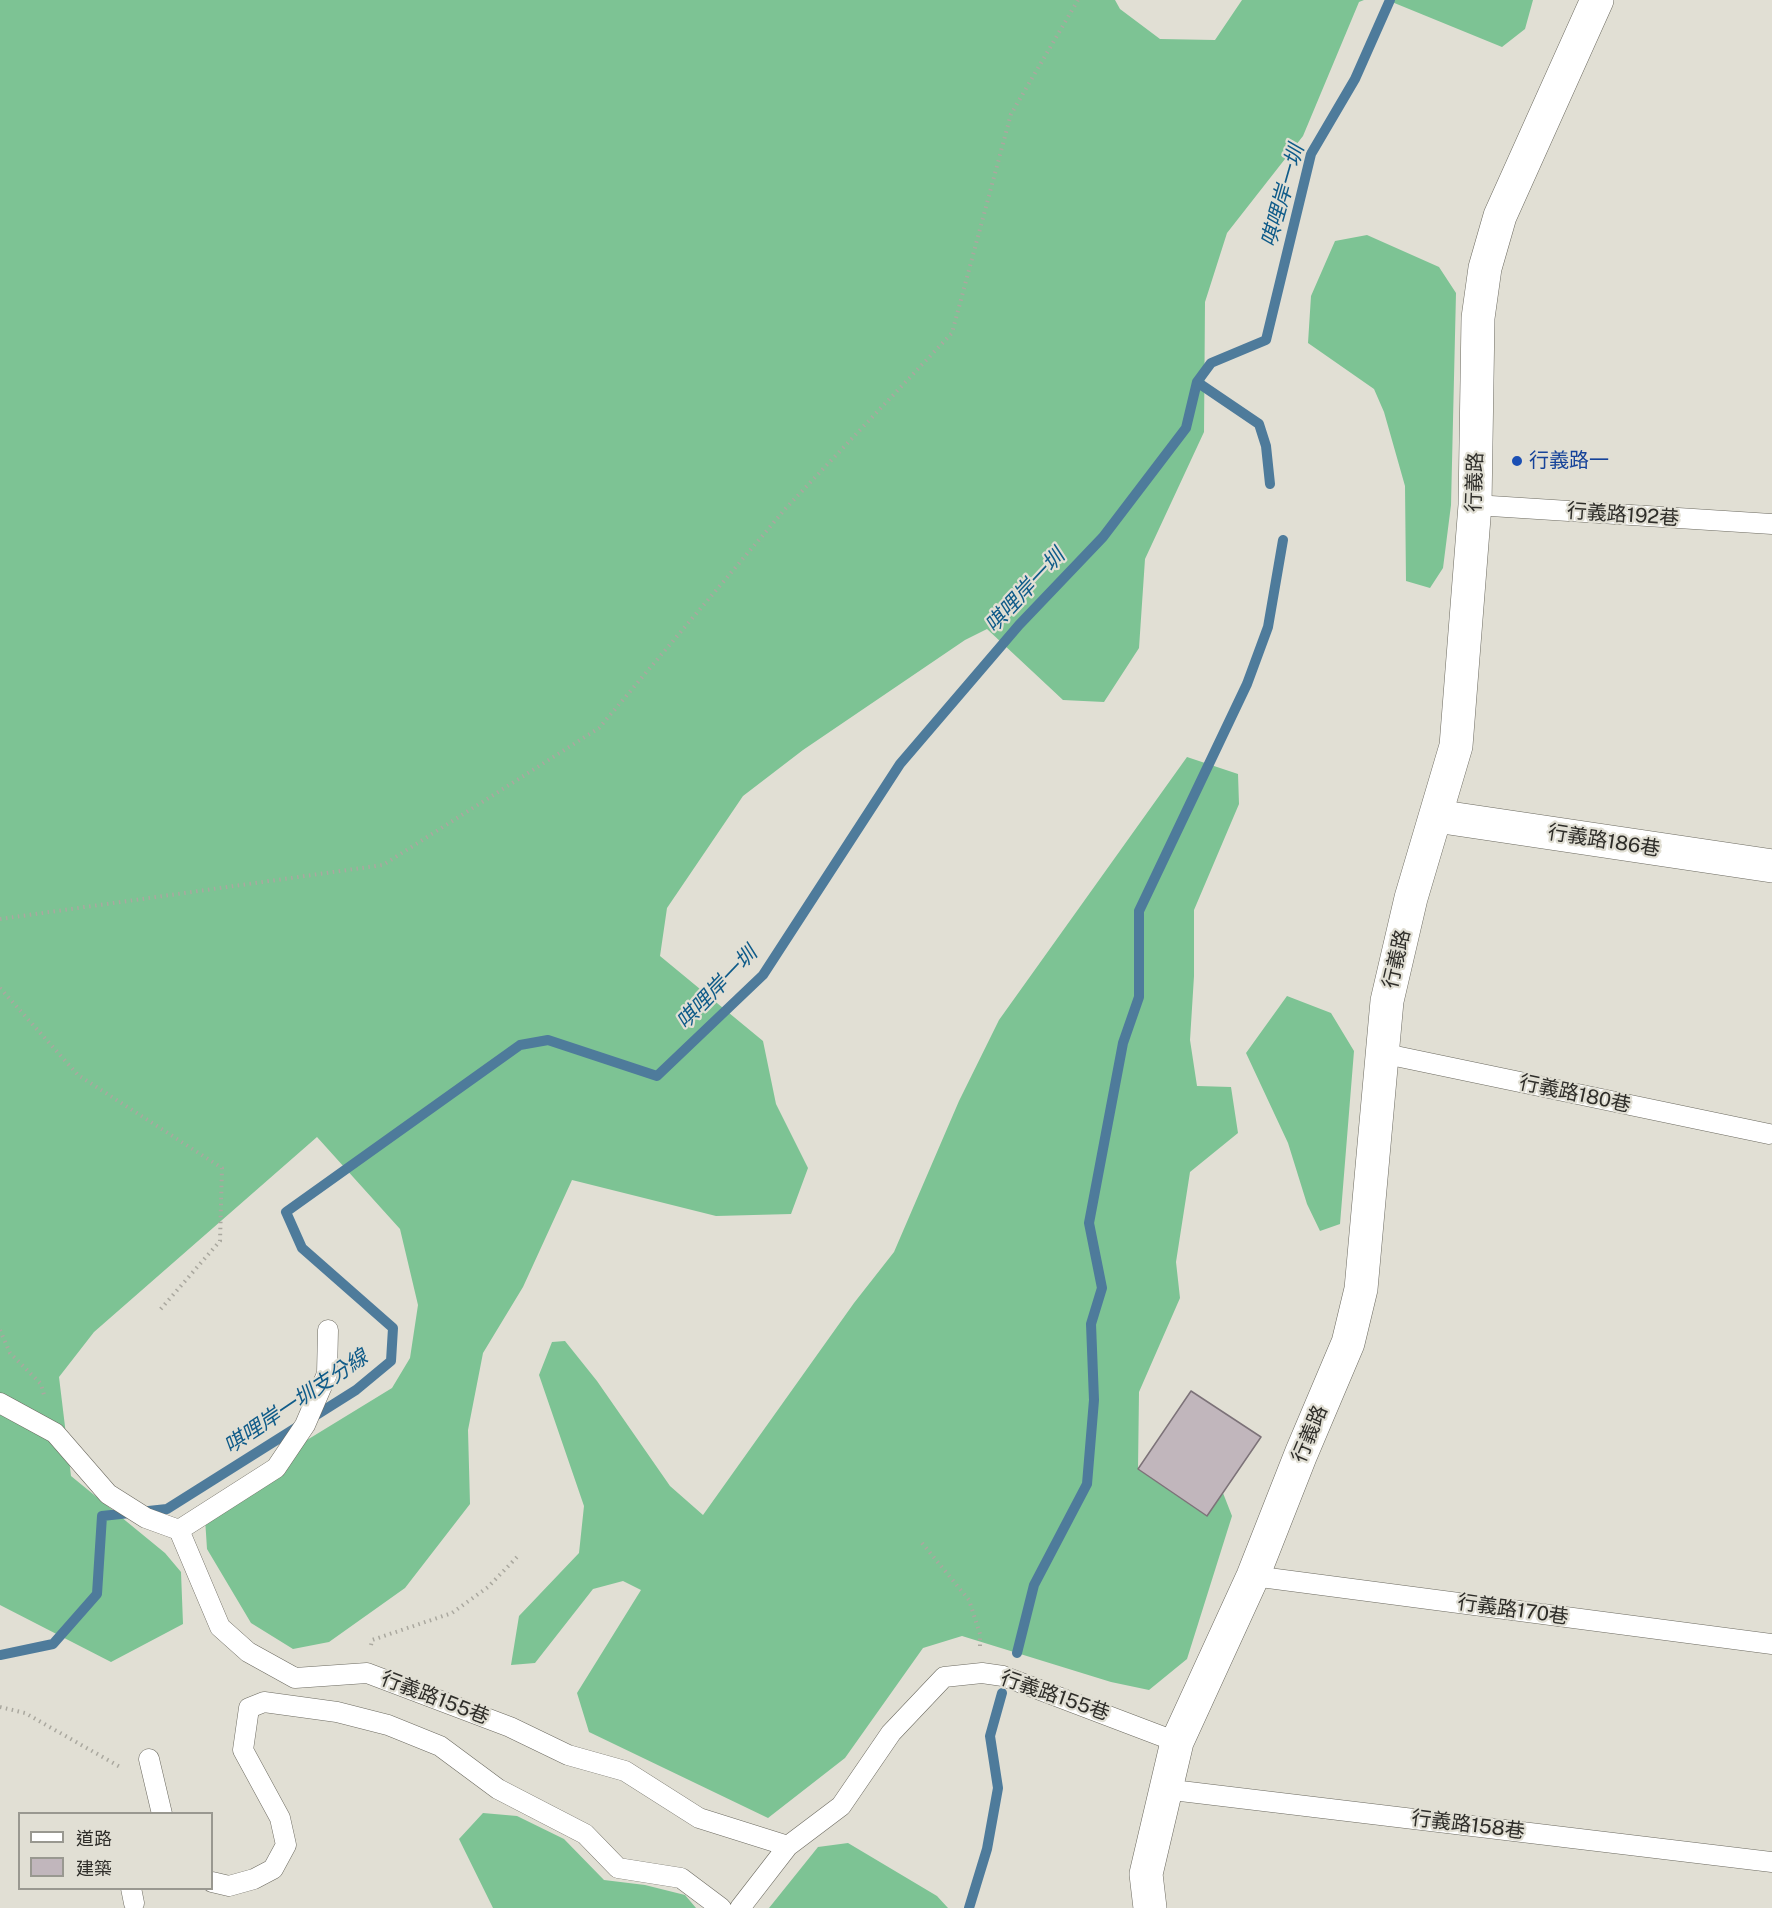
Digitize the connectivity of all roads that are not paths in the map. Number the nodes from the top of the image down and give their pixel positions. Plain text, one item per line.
1 (1597, 0) edge
2 (1475, 505) junction
3 (1772, 524) edge
4 (1436, 816) junction
5 (1772, 866) edge
6 (1381, 1053) junction
7 (1769, 1134) dead end
8 (328, 1329) dead end
9 (0, 1403) edge
10 (179, 1530) junction
11 (1253, 1576) junction
12 (1772, 1644) edge
13 (1177, 1742) junction
14 (149, 1759) dead end
15 (1164, 1789) junction
16 (162, 1812) edge
17 (788, 1846) junction
18 (1772, 1862) edge
19 (213, 1882) edge
20 (721, 1908) edge
21 (740, 1908) edge
22 (1150, 1908) edge

1 - 2 street, 行義路
2 - 3 lane, 行義路192巷
2 - 4 street, 行義路
4 - 5 street, 行義路186巷
4 - 6 street, 行義路
6 - 7 lane, 行義路180巷
6 - 11 street, 行義路
8 - 10 lane
9 - 10 lane
10 - 17 lane, 行義路155巷
11 - 12 lane, 行義路170巷
11 - 13 street, 行義路
13 - 15 street, 行義路
13 - 17 lane, 行義路155巷
14 - 16 lane
15 - 18 lane, 行義路158巷
15 - 22 street, 行義路
17 - 21 lane, 行義路155巷
19 - 20 lane

